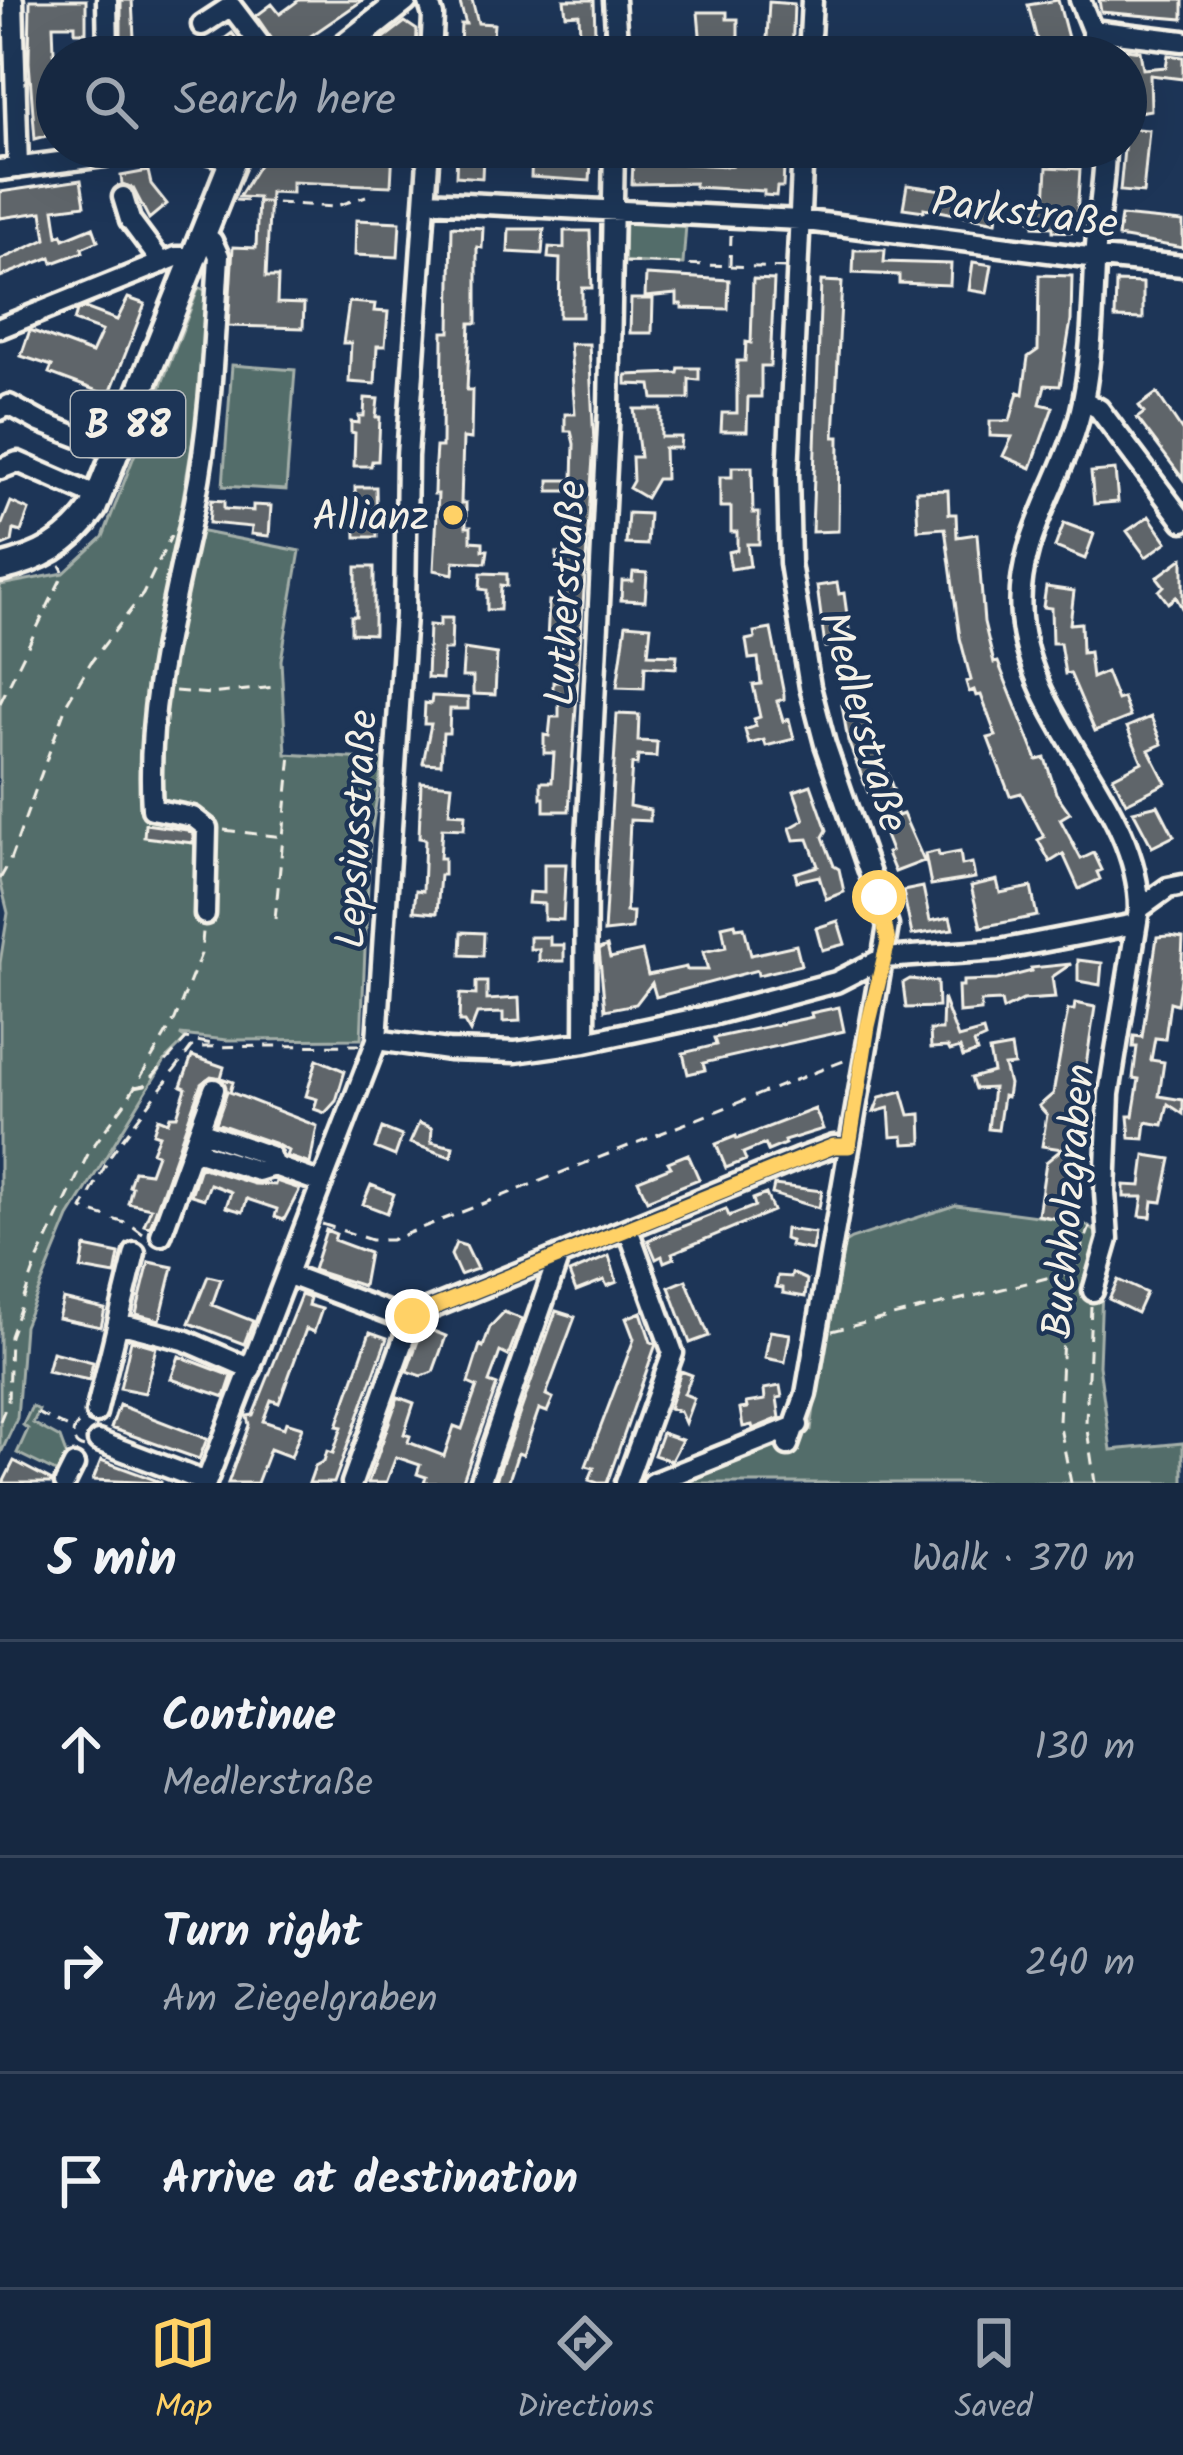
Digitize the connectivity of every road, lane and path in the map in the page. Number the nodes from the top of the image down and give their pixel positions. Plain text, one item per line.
1 (14, 0) edge
2 (107, 0) edge
3 (404, 0) edge
4 (428, 0) edge
5 (614, 0) edge
6 (812, 0) edge
7 (1080, 0) edge
8 (235, 3) edge
9 (202, 25) dead end
10 (1092, 30) junction
11 (108, 36) edge
12 (257, 36) edge
13 (359, 36) edge
14 (432, 36) edge
15 (617, 36) edge
16 (810, 36) edge
17 (1093, 36) edge
18 (1142, 36) edge
19 (1147, 37) edge
20 (1183, 41) edge
21 (228, 168) edge
22 (428, 168) edge
23 (613, 168) edge
24 (802, 168) edge
25 (1103, 168) edge
26 (9, 169) edge
27 (216, 196) junction
28 (366, 196) dead end
29 (123, 197) dead end
30 (427, 201) junction
31 (612, 210) junction
32 (799, 220) junction
33 (731, 227) dead end
34 (197, 245) junction
35 (1096, 256) junction
36 (162, 262) junction
37 (624, 262) dead end
38 (730, 266) junction
39 (1183, 266) edge
40 (795, 300) junction
41 (0, 328) edge
42 (1083, 400) junction
43 (0, 410) edge
44 (117, 452) junction
45 (0, 469) edge
46 (98, 497) junction
47 (1183, 520) edge
48 (173, 532) dead end
49 (50, 550) junction
50 (0, 568) edge
51 (275, 686) dead end
52 (158, 688) junction
53 (0, 704) edge
54 (291, 754) dead end
55 (207, 828) junction
56 (283, 837) junction
57 (1138, 875) junction
58 (0, 879) edge
59 (1175, 886) edge
60 (205, 914) joint
61 (1137, 917) junction
62 (274, 919) dead end
63 (884, 958) junction
64 (377, 1040) junction
65 (585, 1042) junction
66 (222, 1046) dead end
67 (865, 1052) junction
68 (134, 1088) junction
69 (214, 1089) dead end
70 (196, 1139) junction
71 (849, 1146) junction
72 (322, 1183) junction
73 (1106, 1192) junction
74 (308, 1220) junction
75 (628, 1229) junction
76 (161, 1235) dead end
77 (135, 1253) dead end
78 (559, 1256) junction
79 (1070, 1272) junction
80 (289, 1275) junction
81 (1094, 1291) joint
82 (412, 1316) junction
83 (118, 1323) junction
84 (818, 1330) junction
85 (251, 1369) junction
86 (37, 1414) dead end
87 (96, 1414) dead end
88 (50, 1419) junction
89 (0, 1421) edge
90 (798, 1425) junction
91 (46, 1428) dead end
92 (73, 1430) dead end
93 (98, 1441) dead end
94 (788, 1445) dead end
95 (629, 1481) edge
96 (206, 1482) edge
97 (352, 1483) edge
98 (480, 1483) edge
99 (653, 1483) edge
100 (1071, 1483) edge
101 (1095, 1483) edge

1 - 26 street
2 - 11 street
3 - 13 main road
4 - 14 street
5 - 15 street
6 - 16 street
7 - 10 street
8 - 9 street
8 - 12 street
10 - 17 street
10 - 18 street
19 - 20 street
21 - 27 main road, B 88
22 - 30 street, Lepsiusstraße
23 - 31 street, Lutherstraße
24 - 32 street, Medlerstraße
25 - 35 street
27 - 28 path
27 - 34 main road, B 88
29 - 36 street
30 - 31 street, Parkstraße
30 - 64 street, Lepsiusstraße
31 - 32 street, Parkstraße
31 - 65 street, Lutherstraße
32 - 35 street, Parkstraße
32 - 40 street, Medlerstraße
33 - 38 path
34 - 36 street
34 - 44 main road, B 88
34 - 52 street
35 - 39 street, Parkstraße
35 - 42 street
36 - 41 street
37 - 38 path
38 - 40 path
40 - 63 street, Medlerstraße
42 - 47 street
42 - 57 street
43 - 44 street
44 - 46 main road, B 88
45 - 46 street
46 - 49 main road, B 88
48 - 58 path
49 - 50 main road, B 88
49 - 53 path
51 - 52 path
52 - 55 street
54 - 56 path
55 - 56 path
55 - 60 street
56 - 62 path
57 - 59 street
57 - 61 street, Buchholzgraben
59 - 61 street
60 - 68 path
61 - 63 street
61 - 73 street, Buchholzgraben
63 - 65 street
63 - 67 street, Medlerstraße
64 - 65 street
64 - 72 street, Lepsiusstraße
66 - 68 path
67 - 71 street, Medlerstraße
67 - 74 path
68 - 89 path
69 - 70 street
70 - 72 street
70 - 76 street
71 - 75 street
71 - 84 street, Medlerstraße
72 - 74 street, Lepsiusstraße
73 - 79 path
73 - 81 street, Buchholzgraben
74 - 80 street, Lepsiusstraße
75 - 78 street
75 - 95 street
77 - 83 street
78 - 82 street
78 - 98 street
79 - 84 path
79 - 100 path
80 - 82 street
80 - 85 street, Lepsiusstraße
81 - 101 path, Buchholzgraben
82 - 97 street
83 - 85 street
83 - 87 street
84 - 90 street, Medlerstraße
85 - 96 street, Lepsiusstraße
86 - 88 path
88 - 91 path
88 - 92 path
90 - 94 street, Medlerstraße
90 - 99 street
93 - 96 street

